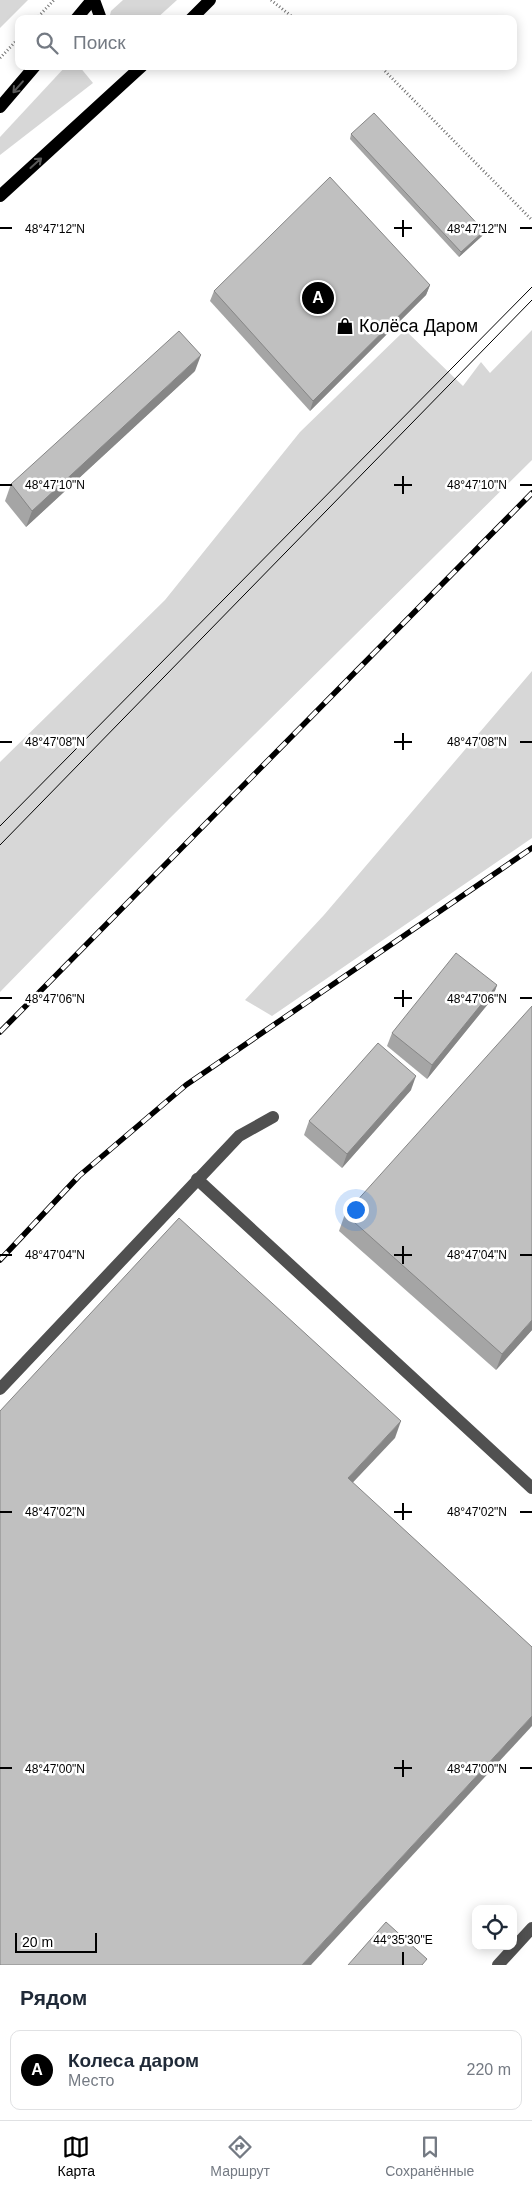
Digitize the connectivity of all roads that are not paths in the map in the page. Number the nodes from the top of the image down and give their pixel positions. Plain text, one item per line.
1 (93, 0) edge
2 (210, 0) edge
3 (80, 15) edge
4 (99, 15) edge
5 (195, 15) edge
6 (32, 70) edge
7 (138, 70) edge
8 (0, 107) edge
9 (0, 196) edge
10 (273, 1118) dead end
11 (196, 1179) junction
12 (0, 1389) edge
13 (532, 1488) edge
14 (532, 1928) edge
15 (498, 1965) edge

1 - 3 main road
1 - 4 main road
2 - 5 main road
6 -> 8 main road
9 -> 7 main road
10 - 11 street
11 - 12 street
11 - 13 street
14 - 15 street

